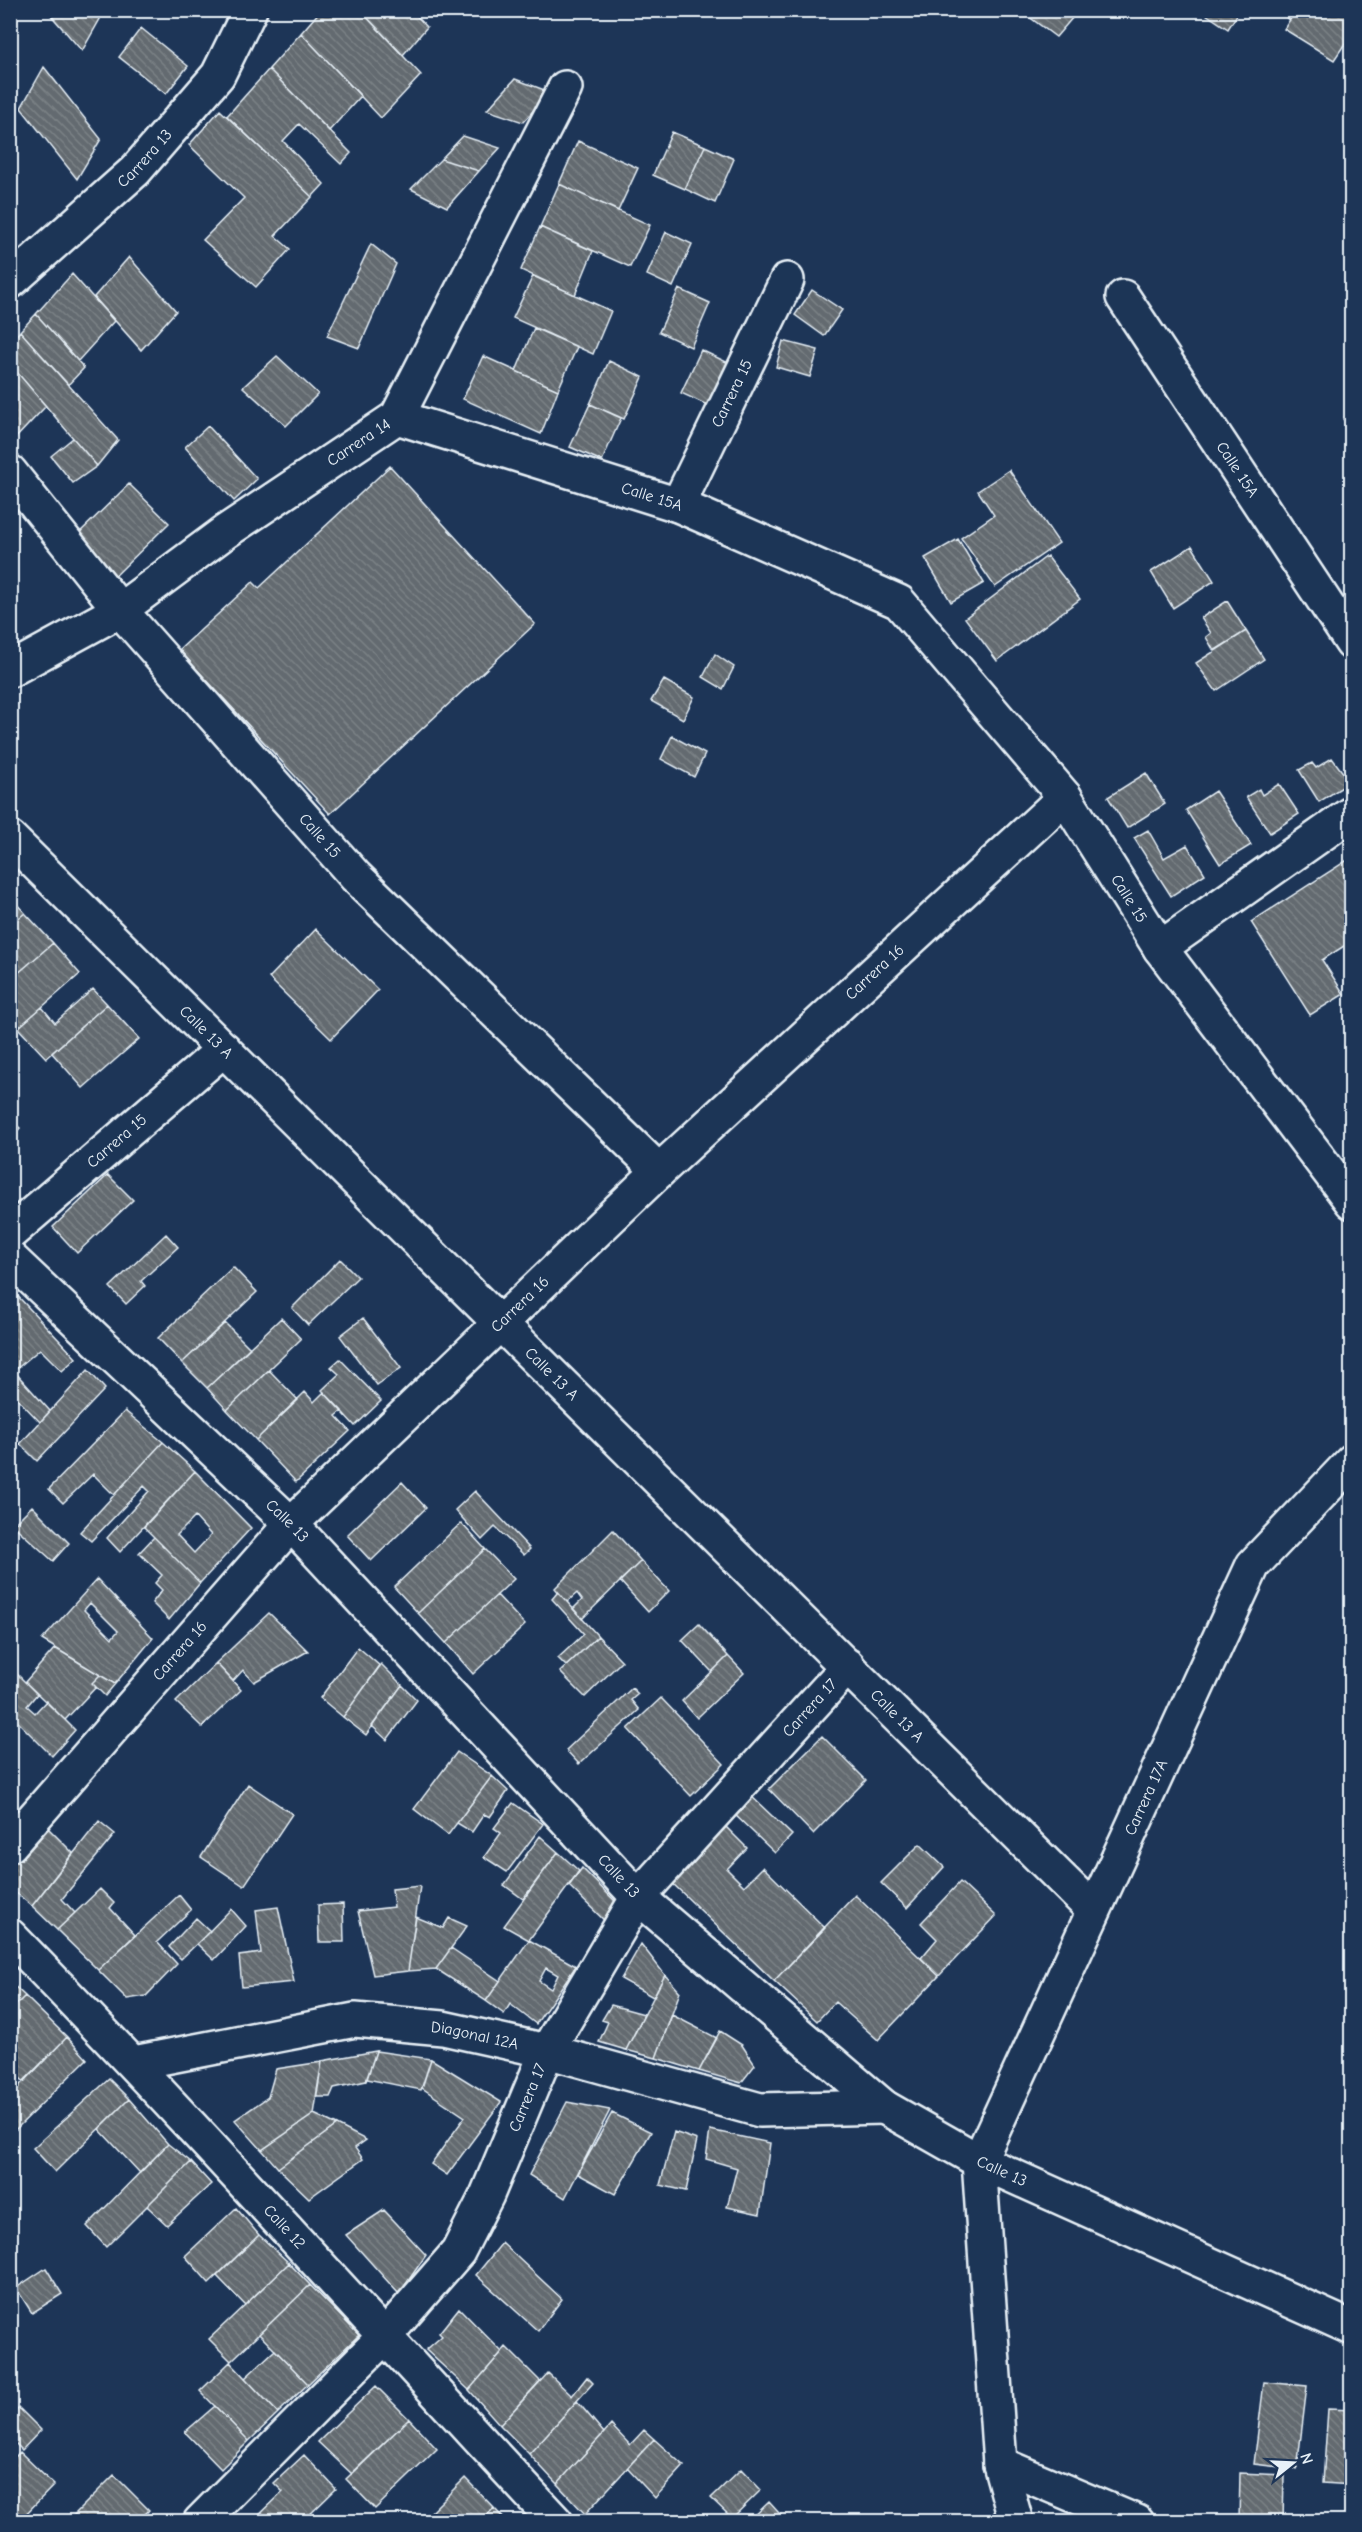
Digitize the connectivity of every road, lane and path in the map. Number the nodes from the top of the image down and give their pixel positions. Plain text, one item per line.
1 (250, 10) edge
2 (565, 88) dead end
3 (787, 280) dead end
4 (10, 282) edge
5 (1123, 297) dead end
6 (397, 417) junction
7 (10, 472) edge
8 (678, 505) junction
9 (899, 602) joint
10 (120, 610) junction
11 (1352, 643) edge
12 (10, 670) edge
13 (1065, 797) junction
14 (1352, 813) edge
15 (10, 838) edge
16 (1160, 948) junction
17 (224, 1049) junction
18 (659, 1171) junction
19 (1352, 1202) edge
20 (10, 1233) edge
21 (10, 1258) edge
22 (501, 1323) junction
23 (1352, 1461) edge
24 (291, 1524) junction
25 (848, 1666) junction
26 (10, 1845) edge
27 (638, 1897) junction
28 (1093, 1910) junction
29 (10, 1936) edge
30 (547, 2050) junction
31 (134, 2063) junction
32 (884, 2107) junction
33 (979, 2161) junction
34 (1352, 2328) edge
35 (384, 2337) junction
36 (1000, 2464) junction
37 (210, 2519) edge
38 (556, 2522) edge
39 (1016, 2522) edge
40 (1137, 2522) edge

1 - 4 street, Carrera 13
2 - 6 street, Carrera 14
3 - 8 street, Carrera 15
5 - 11 street, Calle 15A
6 - 8 street, Calle 15A
6 - 10 street, Carrera 14
7 - 10 street, Calle 15
8 - 9 street, Calle 15A
9 - 13 street, Calle 15
10 - 12 street, Carrera 14
10 - 18 street, Calle 15
13 - 16 street, Calle 15
13 - 18 street, Carrera 16
14 - 16 street
15 - 17 street, Calle 13 A
16 - 19 street, Calle 15
17 - 20 street, Carrera 15
17 - 22 street, Calle 13 A
18 - 22 street, Carrera 16
21 - 24 street, Calle 13
22 - 24 street, Carrera 16
22 - 25 street, Calle 13 A
23 - 28 street, Carrera 17A
24 - 26 street, Carrera 16
24 - 27 street, Calle 13
25 - 27 street, Carrera 17
25 - 28 street, Calle 13 A
27 - 30 street, Carrera 17
27 - 32 street, Calle 13
28 - 33 street, Carrera 17A
29 - 31 street, Calle 12
30 - 31 street, Diagonal 12A
30 - 32 street, Diagonal 12A
30 - 35 street, Carrera 17
31 - 35 street, Calle 12
32 - 33 street, Calle 13
33 - 34 street, Calle 13
33 - 36 street
35 - 37 street, Carrera 17
35 - 38 street, Calle 12
36 - 39 street
36 - 40 street

